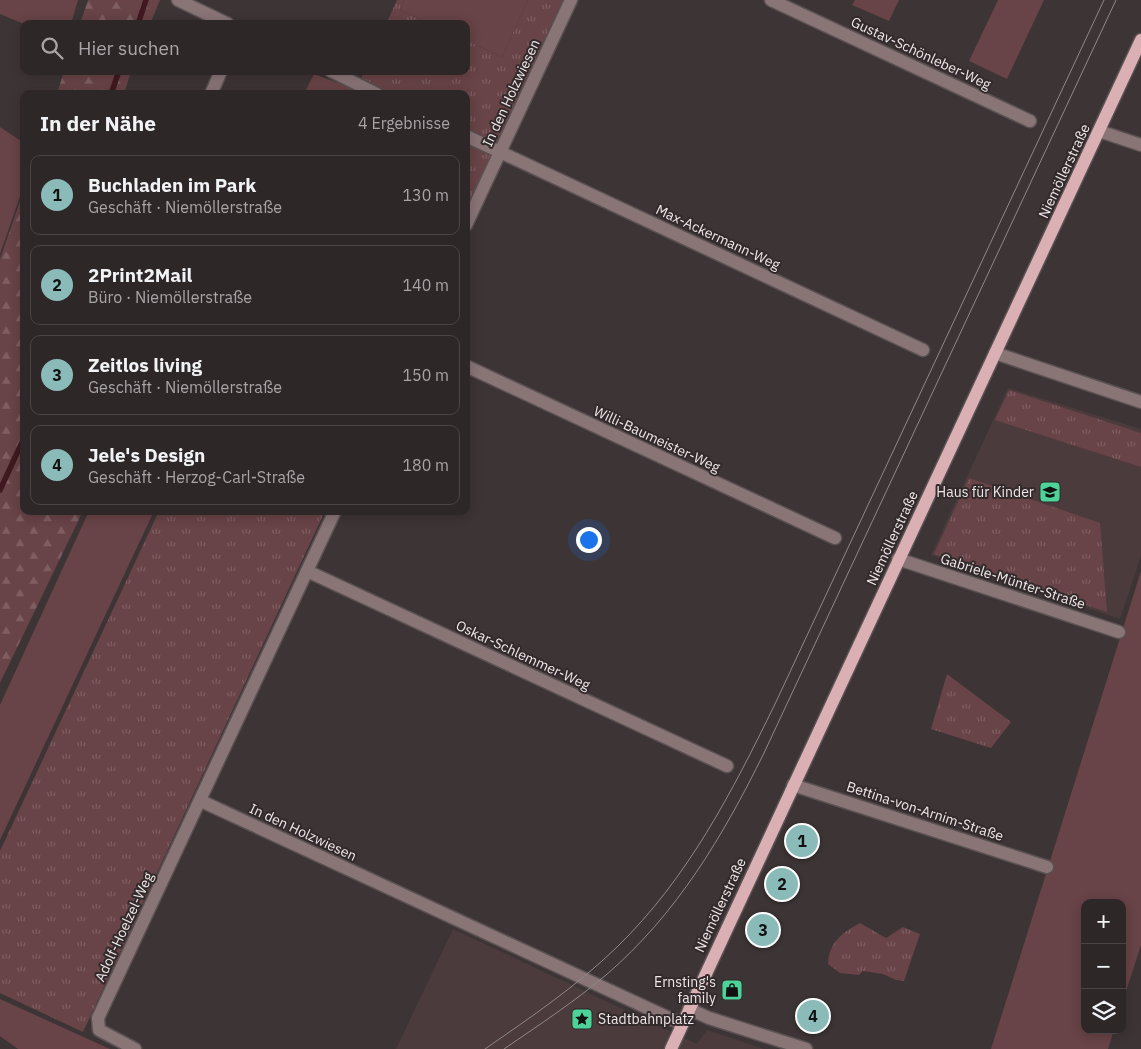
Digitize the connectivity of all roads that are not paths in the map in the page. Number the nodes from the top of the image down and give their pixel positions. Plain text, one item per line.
1 (178, 0) edge
2 (571, 0) edge
3 (772, 0) edge
4 (220, 20) edge
5 (1141, 40) edge
6 (219, 75) edge
7 (339, 75) edge
8 (213, 90) edge
9 (369, 90) edge
10 (1030, 121) dead end
11 (1099, 131) junction
12 (470, 138) edge
13 (1141, 145) edge
14 (500, 152) junction
15 (470, 216) edge
16 (923, 350) dead end
17 (995, 353) junction
18 (470, 368) edge
19 (1141, 402) edge
20 (332, 515) edge
21 (835, 538) dead end
22 (898, 559) junction
23 (307, 571) junction
24 (1119, 632) dead end
25 (727, 766) dead end
26 (793, 784) junction
27 (201, 801) junction
28 (1047, 867) dead end
29 (689, 1009) junction
30 (682, 1024) junction
31 (135, 1049) edge
32 (671, 1049) edge
33 (806, 1049) edge

1 - 4 street
2 - 14 street, In den Holzwiesen
3 - 10 street, Gustav-Schönleber-Weg
5 - 11 main road, Niemöllerstraße
6 - 8 street
7 - 9 street
11 - 13 street
11 - 17 main road, Niemöllerstraße
12 - 14 street, Max-Ackermann-Weg
14 - 15 street, In den Holzwiesen
14 - 16 street, Max-Ackermann-Weg
17 - 19 street
17 - 22 main road, Niemöllerstraße
18 - 21 street, Willi-Baumeister-Weg
20 - 23 street
22 - 24 street, Gabriele-Münter-Straße
22 - 26 main road, Niemöllerstraße
23 - 25 street, Oskar-Schlemmer-Weg
23 - 27 street
26 - 28 street, Bettina-von-Arnim-Straße
26 - 29 main road, Niemöllerstraße
27 - 30 street, In den Holzwiesen
27 - 31 street, Adolf-Hoelzel-Weg
29 - 30 main road, Niemöllerstraße
29 - 33 street
30 - 32 main road, Niemöllerstraße

